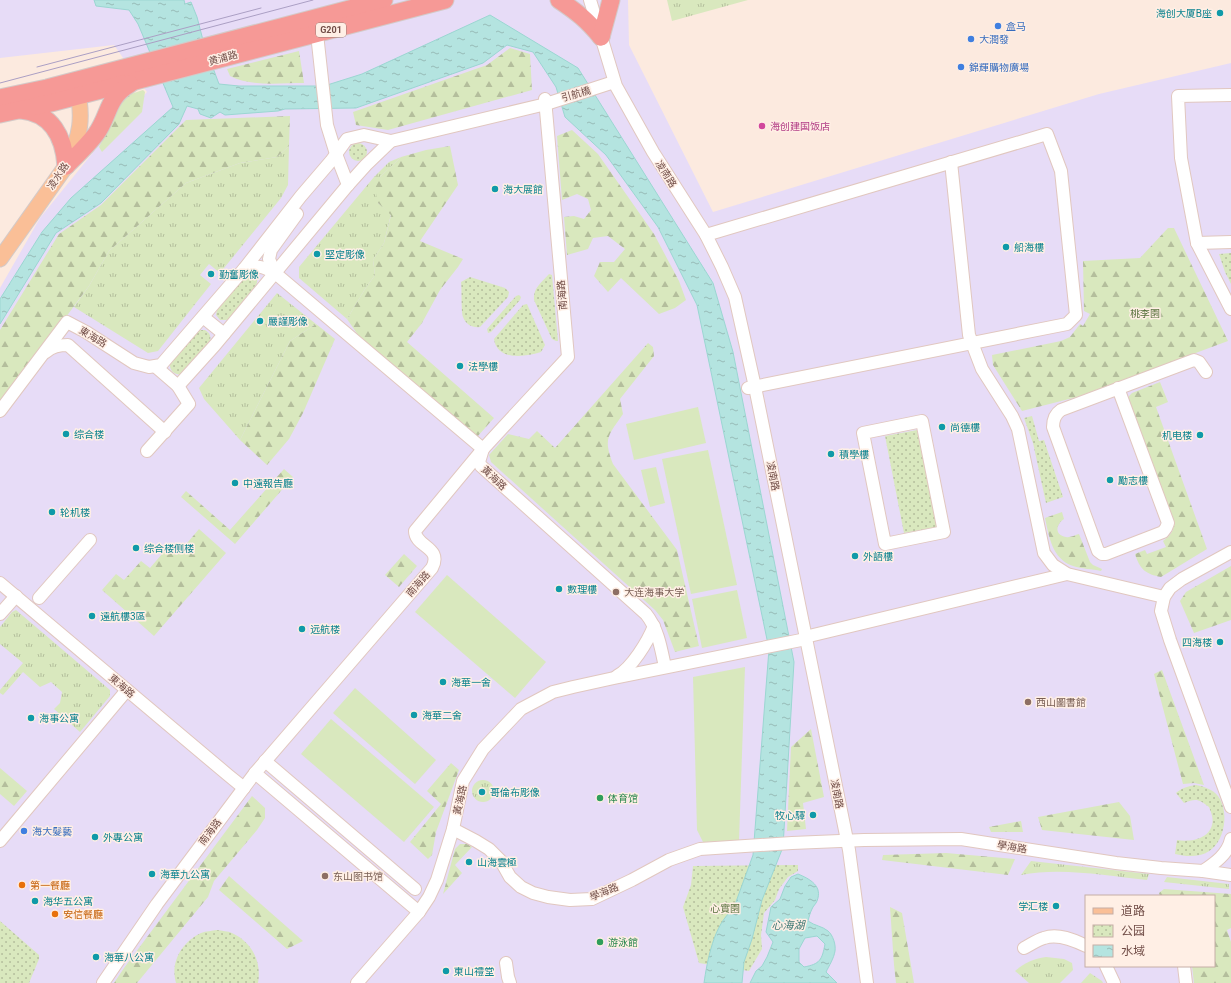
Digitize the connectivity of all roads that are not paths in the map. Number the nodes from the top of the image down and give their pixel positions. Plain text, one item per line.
1 (384, 0) edge
2 (445, 0) edge
3 (559, 0) edge
4 (590, 0) edge
5 (611, 0) edge
6 (317, 34) junction
7 (601, 37) junction
8 (215, 52) junction
9 (136, 76) junction
10 (614, 82) junction
11 (77, 88) junction
12 (1231, 95) edge
13 (0, 98) edge
14 (549, 101) junction
15 (20, 110) junction
16 (0, 114) edge
17 (391, 141) junction
18 (336, 154) junction
19 (951, 162) junction
20 (66, 166) junction
21 (348, 185) junction
22 (301, 196) junction
23 (706, 235) junction
24 (1231, 242) edge
25 (1197, 243) junction
26 (0, 259) edge
27 (244, 269) junction
28 (275, 273) junction
29 (1231, 309) edge
30 (203, 317) junction
31 (224, 334) junction
32 (972, 343) junction
33 (39, 358) junction
34 (156, 366) junction
35 (1206, 372) dead end
36 (178, 386) junction
37 (751, 388) junction
38 (1118, 388) junction
39 (0, 411) edge
40 (165, 432) junction
41 (484, 449) junction
42 (147, 451) dead end
43 (90, 540) dead end
44 (885, 544) joint
45 (1231, 552) edge
46 (1067, 574) junction
47 (0, 583) edge
48 (16, 596) junction
49 (1164, 597) junction
50 (39, 598) dead end
51 (0, 614) edge
52 (654, 626) junction
53 (806, 638) junction
54 (665, 667) junction
55 (614, 678) junction
56 (127, 690) junction
57 (265, 761) junction
58 (255, 773) junction
59 (244, 788) junction
60 (1231, 807) edge
61 (453, 829) junction
62 (1231, 839) edge
63 (0, 841) edge
64 (847, 841) junction
65 (1203, 871) junction
66 (1231, 874) edge
67 (415, 889) dead end
68 (419, 912) junction
69 (1085, 945) edge
70 (1024, 948) dead end
71 (506, 963) dead end
72 (1106, 967) edge
73 (1184, 967) edge
74 (102, 983) edge
75 (357, 983) edge
76 (510, 983) edge
77 (867, 983) edge
78 (1114, 983) edge
79 (1186, 983) edge

1 - 8 highway, 黄浦路 / G201
2 - 6 highway, 黄浦路 / G201
3 - 7 highway
4 - 7 street, 凌南路
5 - 7 highway
6 - 8 highway, 黄浦路 / G201
6 - 18 street
7 - 10 street, 凌南路
8 - 9 highway, 黄浦路 / G201
9 - 11 highway, 黄浦路 / G201
9 - 20 highway
10 - 14 street, 引航橋
10 - 23 street, 凌南路
11 - 13 highway, 黄浦路 / G201
11 - 15 highway, 黄浦路 / G201
11 - 20 main road, 凌水路
12 - 25 street
14 - 17 street, 引航橋
14 - 41 street, 南海路
15 - 16 highway, 黄浦路 / G201
15 - 20 highway
17 - 18 street
17 - 21 street
18 - 21 street
18 - 22 street
19 - 23 street
19 - 32 street
19 - 32 street
20 - 26 main road, 凌水路
21 - 28 street
22 - 27 street
22 - 28 street
23 - 37 street, 凌南路
24 - 25 street
25 - 29 street
27 - 28 street, 黃海路
27 - 30 street
28 - 31 street
28 - 41 street, 黃海路
30 - 31 street
30 - 34 street
31 - 36 street
32 - 37 street
32 - 46 street
33 - 34 street, 東海路
33 - 39 street, 東海路
33 - 40 street
34 - 36 street
35 - 38 street
36 - 40 street
37 - 53 street, 凌南路
38 - 38 street
40 - 42 street
41 - 52 street, 黃海路
41 - 57 street, 南海路
43 - 50 street
44 - 44 street
45 - 49 street
46 - 49 street
46 - 53 street
47 - 48 street, 東海路
48 - 51 street
48 - 56 street, 東海路
49 - 60 street
52 - 54 street, 黃海路
52 - 55 street
53 - 54 street, 黃海路
53 - 64 street, 凌南路
54 - 55 street, 黃海路
55 - 61 street, 黃海路
56 - 59 street, 東海路
56 - 63 street
57 - 58 street, 南海路
57 - 67 street
58 - 59 street, 南海路
58 - 68 street
59 - 74 street, 南海路
61 - 64 street, 學海路
61 - 68 street, 黃海路
62 - 65 street
64 - 65 street, 學海路
64 - 77 street, 凌南路
65 - 66 street, 學海路
68 - 75 street, 黃海路
69 - 70 street
71 - 76 street
72 - 78 street
73 - 79 street

